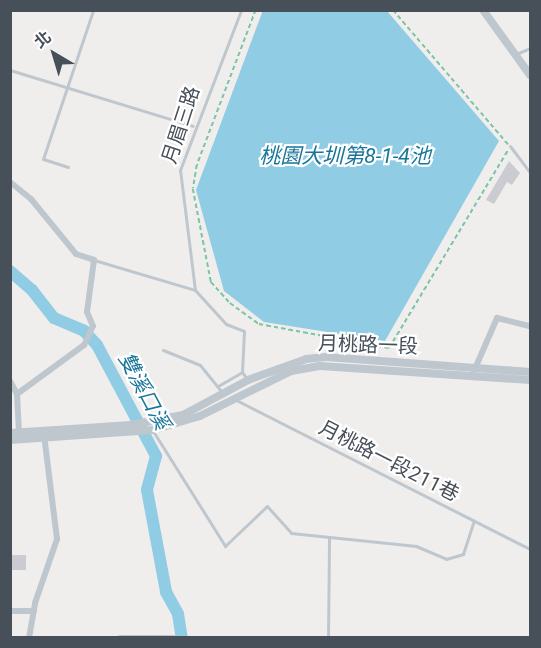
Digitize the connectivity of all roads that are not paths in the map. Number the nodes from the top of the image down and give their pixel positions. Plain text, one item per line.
1 (93, 10) edge
2 (241, 10) edge
3 (483, 10) edge
4 (531, 48) edge
5 (515, 54) junction
6 (10, 70) edge
7 (531, 75) edge
8 (68, 86) junction
9 (193, 126) junction
10 (510, 146) road end
11 (68, 167) dead end
12 (531, 173) edge
13 (10, 182) edge
14 (94, 260) junction
15 (195, 290) junction
16 (531, 326) edge
17 (163, 350) dead end
18 (474, 370) junction
19 (242, 372) junction
20 (531, 372) edge
21 (248, 380) junction
22 (531, 380) edge
23 (10, 381) edge
24 (221, 390) junction
25 (17, 394) junction
26 (234, 399) junction
27 (149, 428) junction
28 (15, 433) edge
29 (44, 434) junction
30 (10, 440) edge
31 (474, 521) junction
32 (329, 537) junction
33 (531, 549) edge
34 (10, 611) edge
35 (34, 611) junction
36 (29, 638) edge
37 (120, 638) edge
38 (174, 638) edge
39 (328, 638) edge

1 - 8 lane
2 - 9 lane, 月眉三路
3 - 5 street
4 - 5 lane
5 - 7 street
6 - 8 lane
8 - 9 lane
8 - 11 lane
9 - 15 lane, 月眉三路
10 - 12 lane
13 - 14 street
14 - 15 lane
14 - 25 street
15 - 19 lane
16 - 18 street
17 - 24 lane
18 - 20 street, 月桃路一段
18 - 21 street, 月桃路一段
18 - 22 street, 月桃路一段
18 - 26 street, 月桃路一段
19 - 21 lane
19 - 24 lane
21 - 24 street, 月桃路一段
23 - 25 street
24 - 26 street
24 - 27 street, 月桃路一段
25 - 28 street
26 - 27 street, 月桃路一段
26 - 31 lane, 月桃路一段211巷
27 - 29 street
27 - 29 street
27 - 32 lane
28 - 29 street
29 - 30 street
29 - 35 street
31 - 32 lane
31 - 33 lane, 月桃路一段211巷
32 - 39 lane
34 - 35 street
35 - 36 street
37 - 38 street

